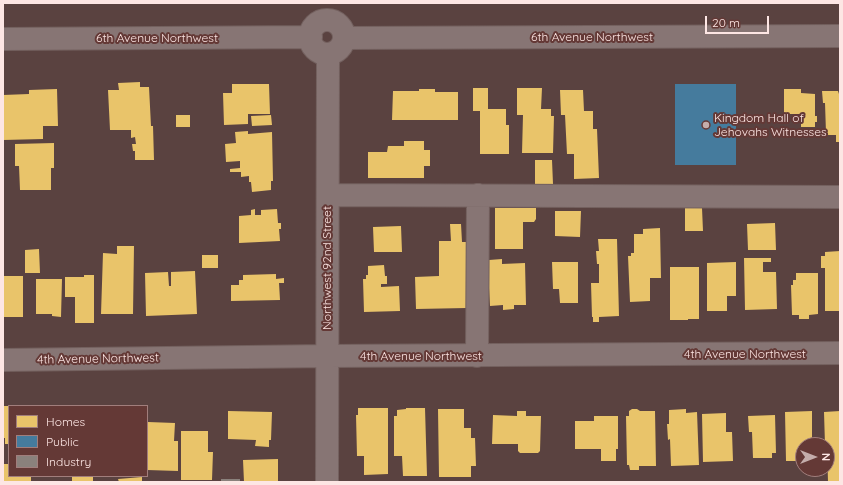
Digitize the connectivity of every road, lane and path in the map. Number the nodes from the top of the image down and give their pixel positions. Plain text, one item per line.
1 (329, 12) edge
2 (840, 36) edge
3 (311, 37) junction
4 (344, 38) junction
5 (3, 39) edge
6 (328, 54) junction
7 (328, 195) junction
8 (478, 195) junction
9 (840, 197) edge
10 (840, 354) edge
11 (327, 356) junction
12 (477, 356) junction
13 (3, 360) edge
14 (327, 482) edge

1 - 3 street
1 - 4 street
2 - 4 street, 6th Avenue Northwest
3 - 5 street, 6th Avenue Northwest
3 - 6 street
4 - 6 street
6 - 7 street, Northwest 92nd Street
7 - 8 street
7 - 11 street, Northwest 92nd Street
8 - 9 street
8 - 12 street
10 - 12 street, 4th Avenue Northwest
11 - 12 street, 4th Avenue Northwest
11 - 13 street, 4th Avenue Northwest
11 - 14 street, Northwest 92nd Street

